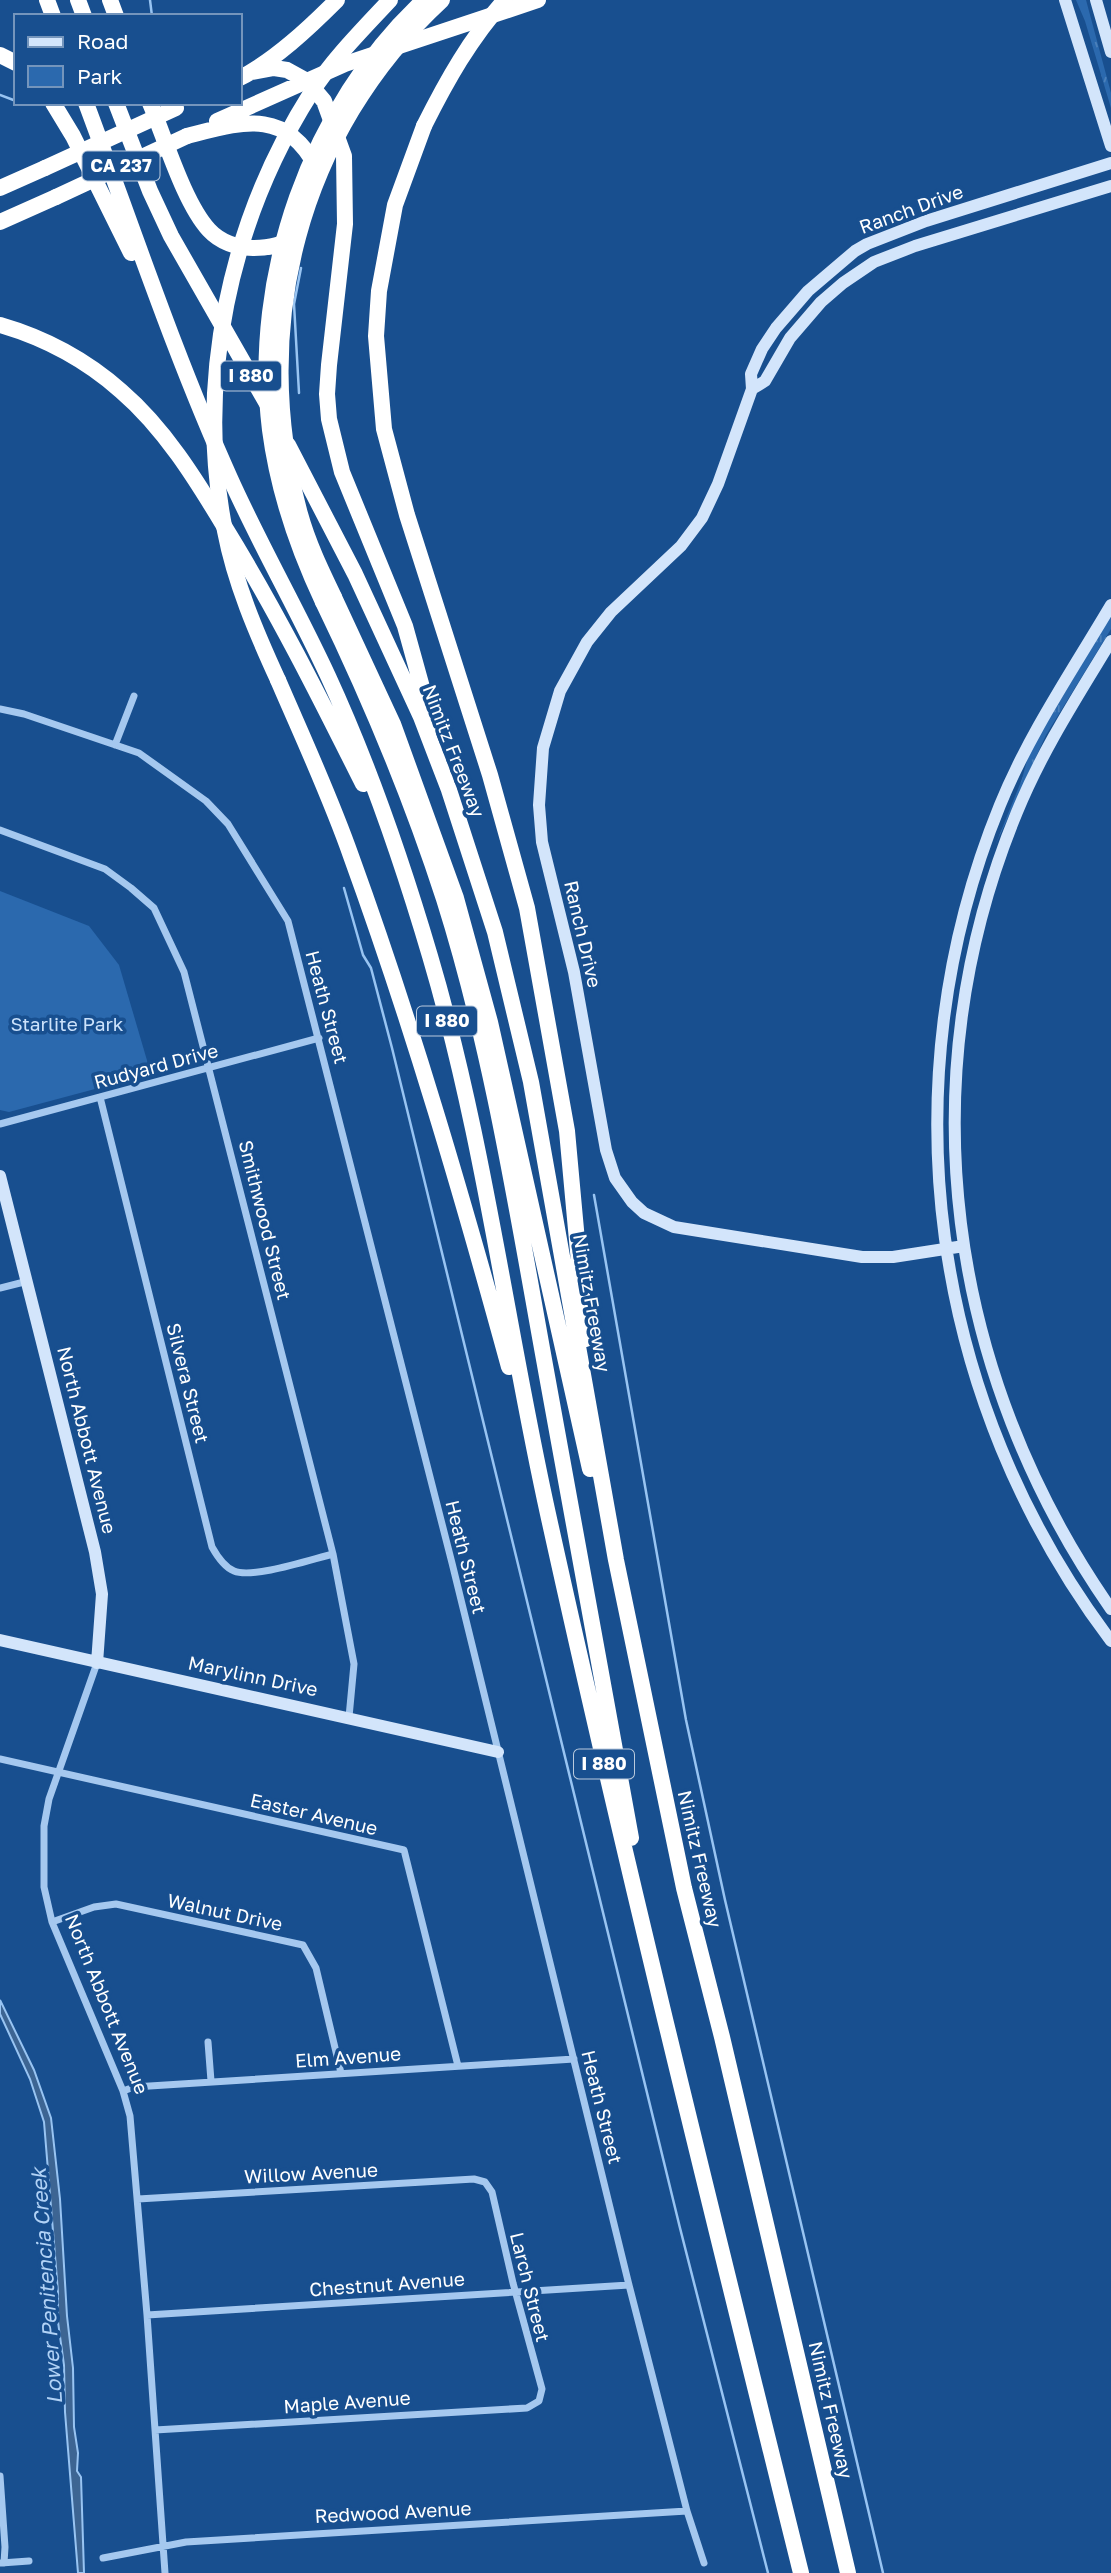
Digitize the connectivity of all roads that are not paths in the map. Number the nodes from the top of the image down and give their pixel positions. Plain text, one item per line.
1 (337, 0) edge
2 (390, 0) edge
3 (424, 0) edge
4 (442, 0) edge
5 (523, 0) edge
6 (538, 0) edge
7 (1065, 0) edge
8 (1096, 0) edge
9 (504, 6) edge
10 (1111, 52) edge
11 (246, 75) edge
12 (307, 81) junction
13 (54, 105) edge
14 (87, 105) edge
15 (117, 105) edge
16 (151, 105) edge
17 (181, 106) edge
18 (187, 136) junction
19 (1111, 146) edge
20 (1111, 163) edge
21 (45, 168) junction
22 (0, 180) edge
23 (1111, 186) edge
24 (0, 188) edge
25 (0, 222) edge
26 (0, 325) edge
27 (168, 331) junction
28 (752, 389) junction
29 (329, 600) junction
30 (1111, 606) edge
31 (1111, 641) edge
32 (134, 696) dead end
33 (0, 709) edge
34 (115, 745) junction
35 (449, 790) junction
36 (0, 831) edge
37 (398, 856) junction
38 (319, 1038) junction
39 (210, 1067) junction
40 (100, 1097) junction
41 (0, 1124) edge
42 (0, 1176) edge
43 (964, 1246) junction
44 (945, 1249) junction
45 (28, 1282) junction
46 (0, 1288) edge
47 (591, 1415) junction
48 (543, 1492) junction
49 (332, 1555) junction
50 (1111, 1609) edge
51 (0, 1640) edge
52 (1111, 1641) edge
53 (97, 1663) junction
54 (349, 1717) junction
55 (498, 1752) junction
56 (0, 1759) edge
57 (57, 1773) junction
58 (684, 1888) junction
59 (52, 1922) junction
60 (668, 2035) junction
61 (208, 2042) dead end
62 (574, 2059) junction
63 (458, 2066) junction
64 (341, 2073) junction
65 (211, 2081) junction
66 (123, 2091) junction
67 (485, 2182) joint
68 (138, 2199) junction
69 (629, 2285) junction
70 (515, 2292) junction
71 (148, 2315) junction
72 (539, 2401) joint
73 (155, 2430) junction
74 (0, 2476) edge
75 (687, 2511) junction
76 (162, 2545) junction
77 (103, 2558) dead end
78 (29, 2561) dead end
79 (2, 2563) edge
80 (704, 2563) dead end
81 (164, 2573) edge
82 (802, 2573) edge
83 (848, 2573) edge

1 - 11 highway
2 - 48 highway, bridge
3 - 29 highway, bridge
4 - 29 highway, bridge
5 - 9 highway, CA 237
6 - 9 highway
7 - 19 street
8 - 10 street
9 - 12 highway, CA 237
9 - 47 highway, bridge
11 - 12 highway
12 - 18 highway, CA 237
12 - 35 highway
13 - 27 highway
14 - 27 highway, I 880
15 - 35 highway, Nimitz Freeway / I 880
16 - 18 highway
17 - 21 highway, CA 237, bridge
18 - 25 highway, CA 237, bridge
20 - 28 street, Ranch Drive
21 - 22 highway
21 - 24 highway, CA 237
23 - 28 street, Ranch Drive
26 - 37 highway
27 - 37 highway, I 880
28 - 44 street, Ranch Drive
29 - 58 highway
29 - 60 highway
30 - 44 street
31 - 43 street
32 - 34 street
33 - 34 street, Heath Street
34 - 38 street, Heath Street
35 - 47 highway, Nimitz Freeway / I 880
36 - 39 street, Smithwood Street
37 - 48 highway, I 880
38 - 39 street, Rudyard Drive
38 - 55 street, Heath Street
39 - 40 street, Rudyard Drive
39 - 49 street, Smithwood Street
40 - 41 street, Rudyard Drive
40 - 49 street, Silvera Street
42 - 45 street, North Abbott Avenue
43 - 44 street, Ranch Drive
43 - 50 street
44 - 52 street
45 - 46 street
45 - 53 street, North Abbott Avenue
47 - 58 highway, Nimitz Freeway / I 880
48 - 60 highway, I 880
49 - 54 street, Smithwood Street
51 - 53 street, Marylinn Drive
53 - 54 street, Marylinn Drive
53 - 57 street, North Abbott Avenue
54 - 55 street, Marylinn Drive
55 - 62 street, Heath Street
56 - 57 street, Easter Avenue
57 - 59 street, North Abbott Avenue
57 - 63 street, Easter Avenue
58 - 83 highway, Nimitz Freeway / I 880
59 - 64 street, Walnut Drive
59 - 66 street, North Abbott Avenue
60 - 82 highway, I 880
61 - 65 street
62 - 63 street, Elm Avenue
62 - 69 street, Heath Street
63 - 64 street, Elm Avenue
64 - 65 street, Elm Avenue
65 - 66 street, Elm Avenue
66 - 68 street, North Abbott Avenue
67 - 68 street, Willow Avenue
67 - 70 street, Larch Street
68 - 71 street, North Abbott Avenue
69 - 70 street, Chestnut Avenue
69 - 75 street, Heath Street
70 - 71 street, Chestnut Avenue
70 - 72 street, Larch Street
71 - 73 street, North Abbott Avenue
72 - 73 street, Maple Avenue
73 - 76 street, North Abbott Avenue
74 - 79 street
75 - 76 street, Redwood Avenue
75 - 80 street, Heath Street
76 - 77 street, Redwood Avenue
76 - 81 street, North Abbott Avenue
78 - 79 street

